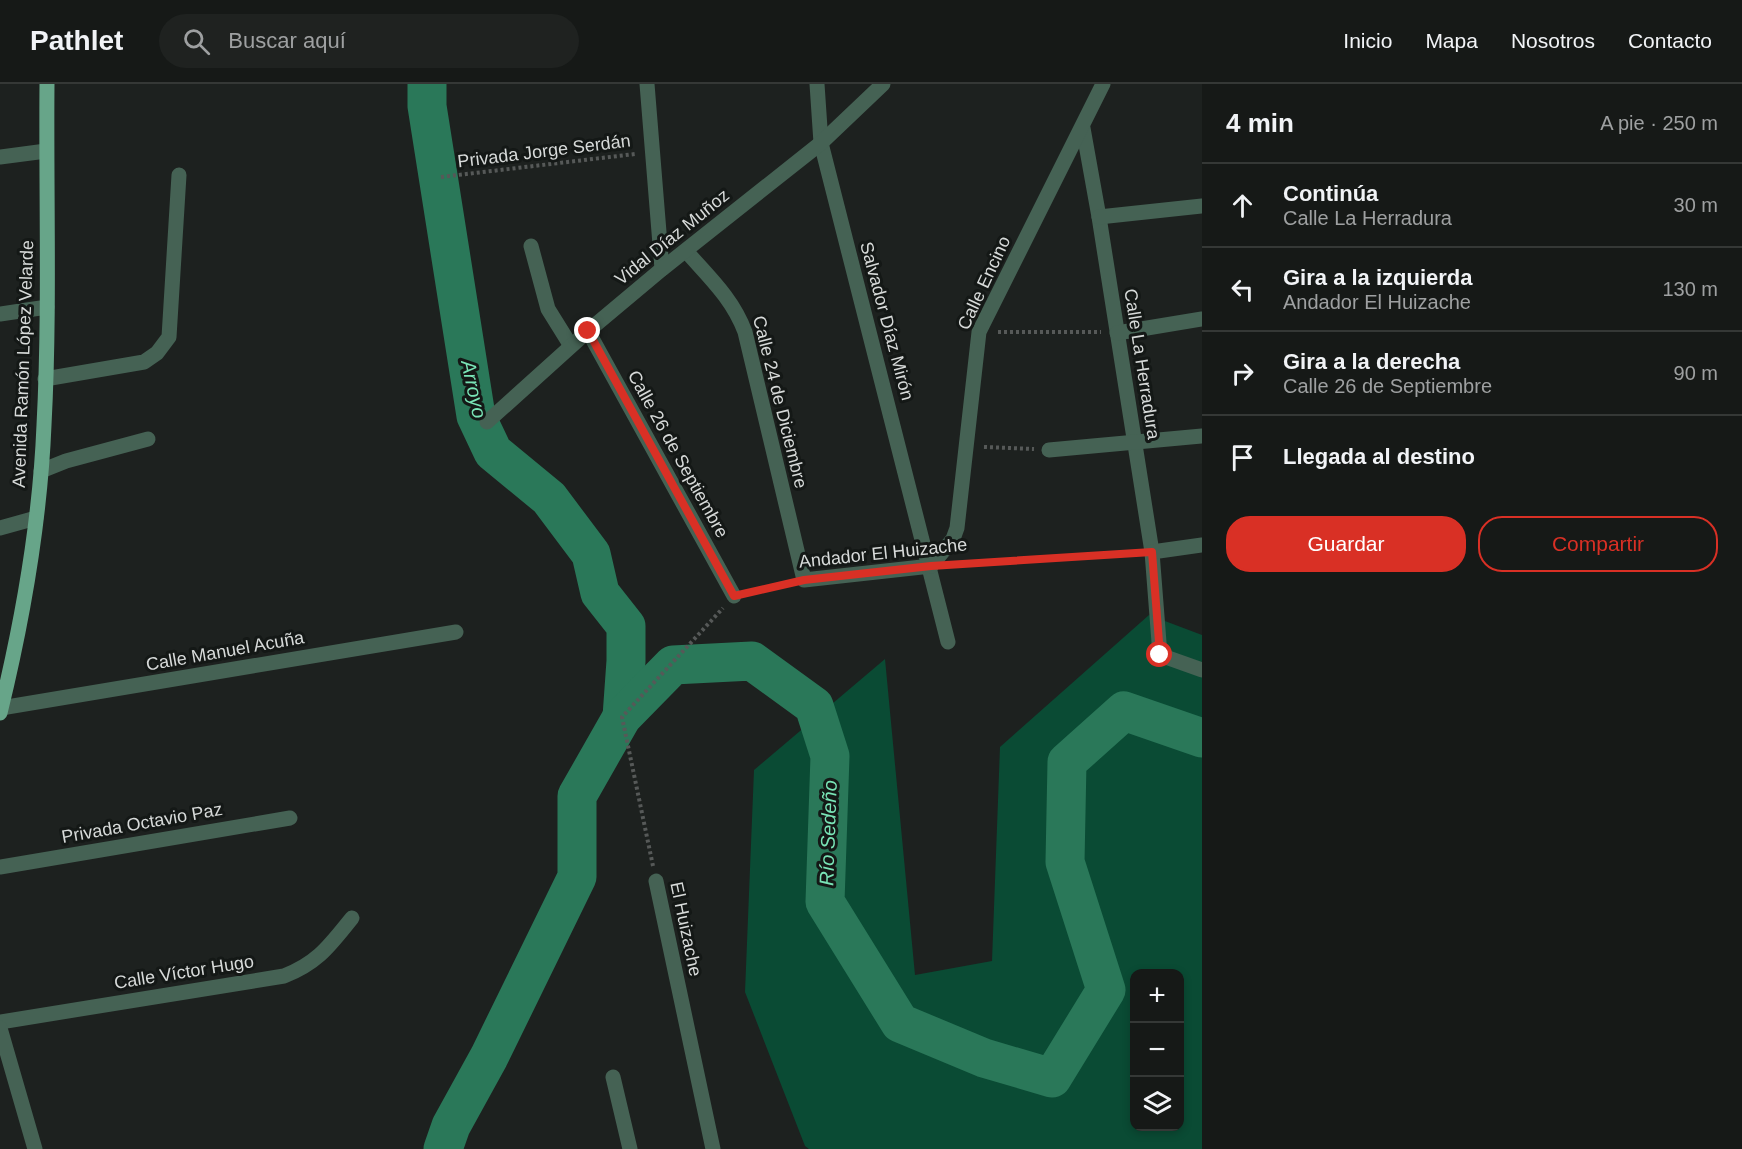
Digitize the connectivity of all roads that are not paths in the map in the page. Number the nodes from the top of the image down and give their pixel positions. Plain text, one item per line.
1 (47, 84) edge
2 (647, 84) edge
3 (817, 84) edge
4 (883, 84) edge
5 (1103, 84) edge
6 (1083, 128) junction
7 (821, 143) junction
8 (46, 151) junction
9 (0, 158) edge
10 (179, 175) dead end
11 (1202, 206) edge
12 (1100, 218) junction
13 (531, 246) dead end
14 (686, 251) junction
15 (662, 269) junction
16 (47, 307) junction
17 (0, 314) edge
18 (1202, 319) edge
19 (588, 331) junction
20 (1117, 333) junction
21 (571, 346) junction
22 (45, 379) junction
23 (487, 422) dead end
24 (1202, 436) edge
25 (148, 439) dead end
26 (1134, 441) junction
27 (1050, 450) road end
28 (41, 471) junction
29 (36, 518) junction
30 (0, 528) edge
31 (1202, 545) edge
32 (1152, 552) junction
33 (931, 566) junction
34 (804, 580) joint
35 (734, 596) road end
36 (456, 632) dead end
37 (948, 642) dead end
38 (1202, 670) edge
39 (1, 711) edge
40 (290, 818) dead end
41 (0, 867) edge
42 (656, 881) road end
43 (352, 918) dead end
44 (0, 1022) edge
45 (0, 1028) edge
46 (613, 1077) dead end
47 (35, 1149) edge
48 (630, 1149) edge
49 (713, 1149) edge

1 - 8 main road, Avenida Ramón López Velarde
2 - 15 street
3 - 7 street, Salvador Díaz Mirón
4 - 7 street, Vidal Díaz Muñoz
5 - 6 street
6 - 12 street, Calle La Herradura
6 - 33 street, Calle Encino
7 - 14 street, Vidal Díaz Muñoz
7 - 33 street, Salvador Díaz Mirón
8 - 9 street
8 - 16 main road, Avenida Ramón López Velarde
10 - 22 street
11 - 12 street
12 - 20 street, Calle La Herradura
13 - 21 street
14 - 15 street, Vidal Díaz Muñoz
14 - 34 street, Calle 24 de Diciembre
15 - 19 street, Vidal Díaz Muñoz
16 - 17 street
16 - 22 main road, Avenida Ramón López Velarde
18 - 20 street
19 - 21 street, Vidal Díaz Muñoz
19 - 35 street, Calle 26 de Septiembre
20 - 26 street, Calle La Herradura
21 - 23 street, Vidal Díaz Muñoz
22 - 28 main road, Avenida Ramón López Velarde
24 - 26 street
25 - 28 street
26 - 27 street
26 - 32 street, Calle La Herradura
28 - 29 main road, Avenida Ramón López Velarde
29 - 30 street
29 - 39 main road, Avenida Ramón López Velarde
31 - 32 street
32 - 38 street, Calle La Herradura
33 - 34 street, Andador El Huizache
33 - 37 street, Salvador Díaz Mirón
36 - 39 street, Calle Manuel Acuña
40 - 41 street, Privada Octavio Paz
42 - 49 street, El Huizache
43 - 44 street, Calle Víctor Hugo
45 - 47 street
46 - 48 street

